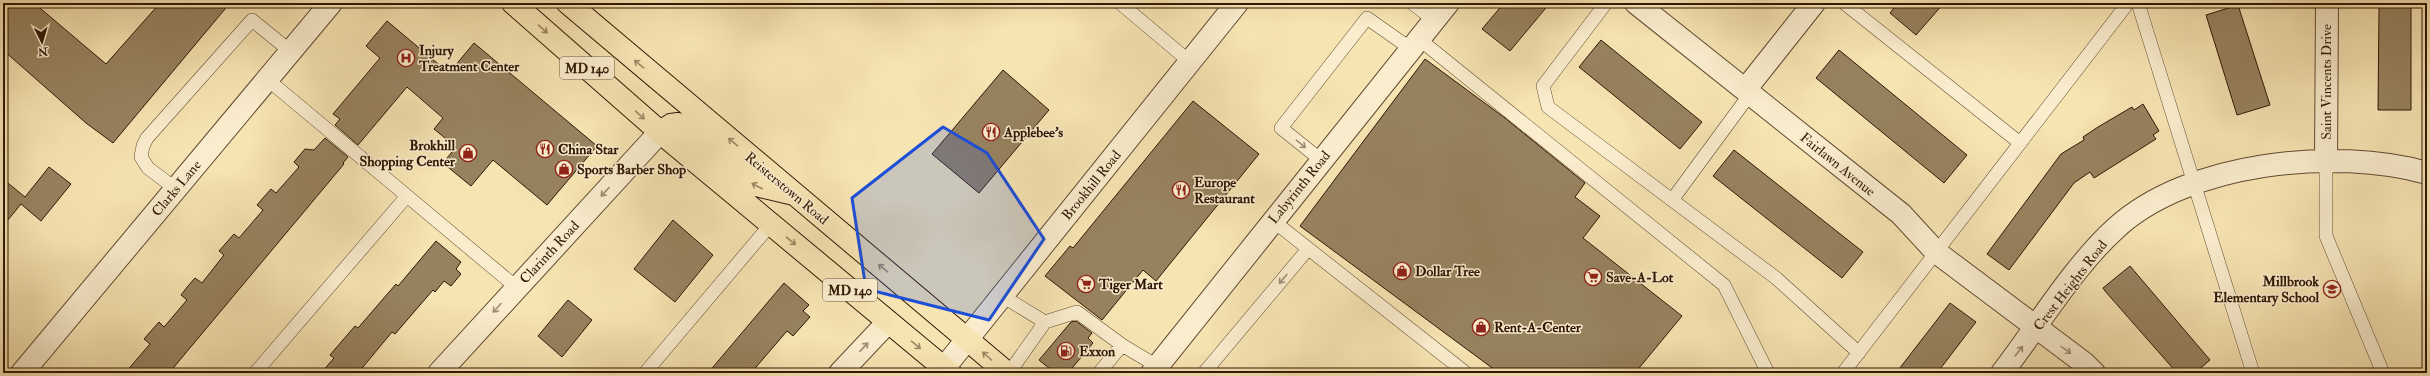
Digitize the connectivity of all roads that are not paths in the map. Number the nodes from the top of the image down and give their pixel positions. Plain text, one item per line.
1 (330, 3) edge
2 (513, 3) edge
3 (568, 3) edge
4 (1120, 3) edge
5 (1237, 3) edge
6 (1412, 3) edge
7 (1448, 3) edge
8 (1606, 3) edge
9 (1636, 3) edge
10 (1814, 3) edge
11 (1844, 3) edge
12 (2128, 3) edge
13 (2138, 3) edge
14 (2326, 3) edge
15 (1434, 20) junction
16 (1415, 44) junction
17 (290, 51) junction
18 (1190, 62) junction
19 (267, 79) junction
20 (1748, 92) junction
21 (660, 132) junction
22 (2020, 143) junction
23 (1321, 160) junction
24 (2326, 162) junction
25 (2427, 173) edge
26 (2195, 182) junction
27 (176, 189) junction
28 (795, 194) junction
29 (407, 196) junction
30 (1672, 200) junction
31 (1272, 220) junction
32 (771, 224) junction
33 (1308, 249) junction
34 (1936, 252) junction
35 (516, 287) junction
36 (1002, 296) junction
37 (888, 322) junction
38 (1046, 322) junction
39 (2036, 328) junction
40 (967, 338) junction
41 (1122, 345) junction
42 (1859, 352) junction
43 (1766, 369) dead end
44 (1154, 370) edge
45 (947, 371) edge
46 (22, 373) edge
47 (255, 373) edge
48 (439, 373) edge
49 (645, 373) edge
50 (840, 373) edge
51 (1008, 373) edge
52 (1099, 373) edge
53 (1204, 373) edge
54 (1466, 373) edge
55 (1843, 373) edge
56 (2002, 373) edge
57 (2094, 373) edge
58 (2253, 373) edge
59 (2383, 373) edge

1 - 17 street, Clarks Lane
2 -> 21 main road, MD 140
28 -> 3 main road, Reisterstown Road / MD 140
4 - 18 lane
5 - 18 street, Brookhill Road
6 - 15 lane
7 - 15 street, Labyrinth Road
8 - 30 lane
9 - 20 street, Fairlawn Avenue
10 - 20 street
11 - 22 lane
12 - 22 lane
13 - 26 lane
14 - 24 street, Saint Vincents Drive
15 - 16 street, Labyrinth Road
16 - 23 street, Labyrinth Road
16 -> 23 lane
16 - 43 lane
17 - 19 street, Clarks Lane
17 - 27 lane
18 - 36 street, Brookhill Road
19 - 27 street, Clarks Lane
19 - 29 lane
20 - 30 lane
20 - 34 street, Fairlawn Avenue
28 -> 21 main road
21 - 32 main road, MD 140
21 -> 35 street, Clarinth Road
22 - 34 lane
23 - 31 street, Labyrinth Road
24 - 25 street, Crest Heights Road
24 - 26 street, Crest Heights Road
24 - 59 lane
26 - 39 street, Crest Heights Road
26 - 58 lane
27 - 46 street, Clarks Lane
40 -> 28 main road, Reisterstown Road / MD 140
29 - 35 lane
29 - 47 lane
30 - 42 lane
31 - 33 lane
31 - 44 street, Labyrinth Road
32 -> 37 main road, MD 140
32 - 49 lane
33 -> 53 lane
33 - 54 lane
34 - 39 street, Fairlawn Avenue
34 - 42 lane
35 -> 48 street, Clarinth Road
36 - 38 lane
36 - 40 street, Brookhill Road
37 -> 45 main road, MD 140
50 -> 37 street
38 - 41 lane
38 - 51 lane
56 -> 39 street, Crest Heights Road
39 -> 57 street, Fairlawn Avenue
40 - 45 street, Brookhill Road
51 -> 40 main road, Reisterstown Road / MD 140
41 - 44 lane
41 - 52 lane
42 - 55 lane

